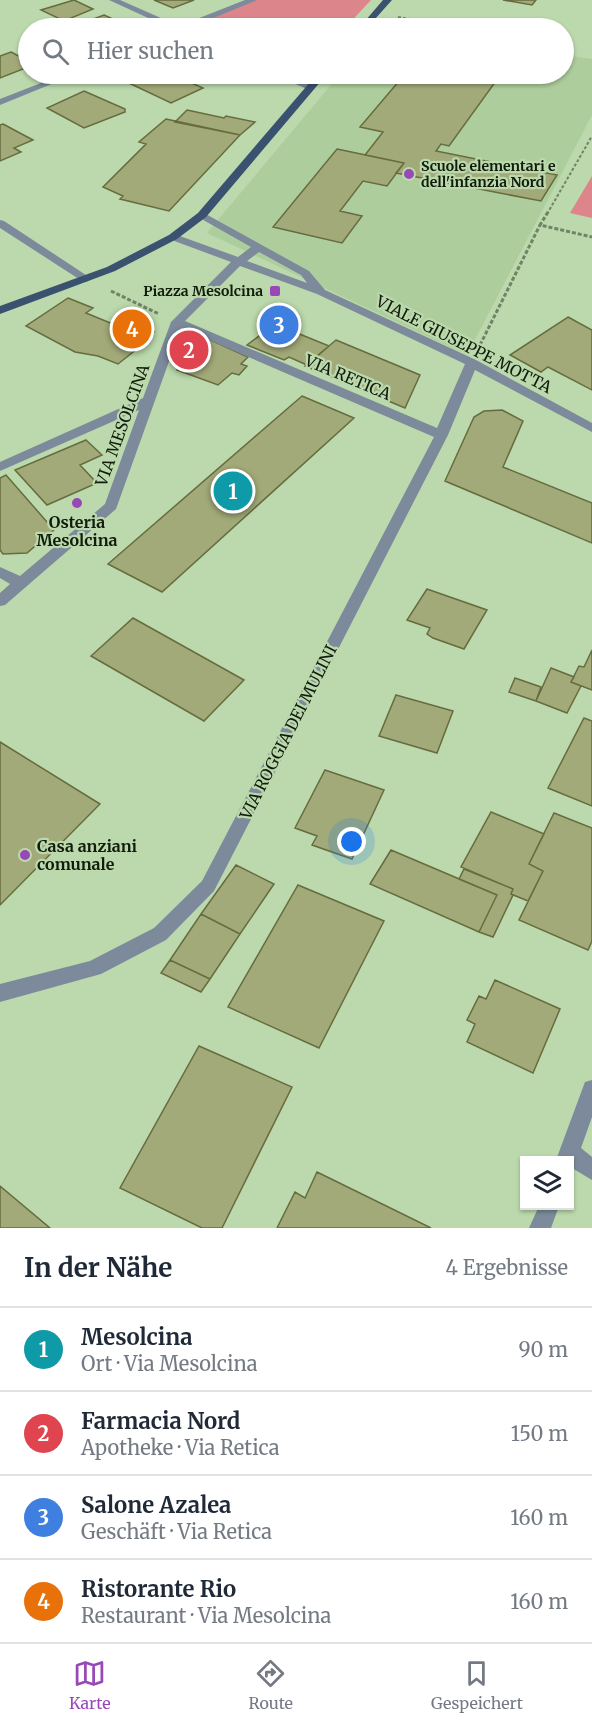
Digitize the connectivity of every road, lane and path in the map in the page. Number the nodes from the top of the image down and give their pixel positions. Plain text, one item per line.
1 (113, 0) edge
2 (253, 0) edge
3 (388, 0) edge
4 (376, 14) junction
5 (154, 18) edge
6 (207, 18) edge
7 (372, 18) edge
8 (399, 18) edge
9 (46, 84) edge
10 (302, 84) edge
11 (313, 84) edge
12 (310, 87) junction
13 (0, 102) edge
14 (592, 136) edge
15 (202, 214) junction
16 (0, 223) edge
17 (540, 225) junction
18 (173, 237) junction
19 (592, 237) edge
20 (258, 247) junction
21 (237, 262) junction
22 (86, 279) junction
23 (321, 292) junction
24 (0, 310) edge
25 (177, 322) junction
26 (472, 363) junction
27 (148, 400) junction
28 (592, 428) edge
29 (441, 435) junction
30 (0, 467) edge
31 (0, 572) edge
32 (19, 582) junction
33 (0, 601) edge
34 (0, 993) edge
35 (592, 1089) edge
36 (568, 1156) edge
37 (574, 1160) edge
38 (592, 1170) edge
39 (547, 1210) edge
40 (540, 1228) edge

1 - 5 street
2 - 6 street
3 - 4 main road
4 - 7 main road
4 - 8 path
9 - 13 street
10 - 12 street
11 - 12 main road
12 - 15 main road
14 - 17 path
15 - 18 main road
15 - 20 street, VIALE GIUSEPPE MOTTA
16 - 22 street
17 - 19 path
17 - 26 path
18 - 21 street, VIALE GIUSEPPE MOTTA
18 - 22 main road
20 - 21 street, VIA MESOLCINA
20 - 23 street, VIALE GIUSEPPE MOTTA
21 - 23 street, VIALE GIUSEPPE MOTTA
21 - 25 street, VIA MESOLCINA
22 - 24 main road
22 - 25 path
23 - 26 street, VIALE GIUSEPPE MOTTA
25 - 27 street, VIA MESOLCINA
25 - 29 street, VIA RETICA
26 - 28 street, VIALE GIUSEPPE MOTTA
26 - 29 street, VIA ROGGIA DEI MULINI
27 - 30 street
27 - 32 street, VIA MESOLCINA
29 - 34 street, VIA ROGGIA DEI MULINI
31 - 32 street
32 - 33 street, VIA MESOLCINA
35 - 36 street
37 - 38 street
39 - 40 street

